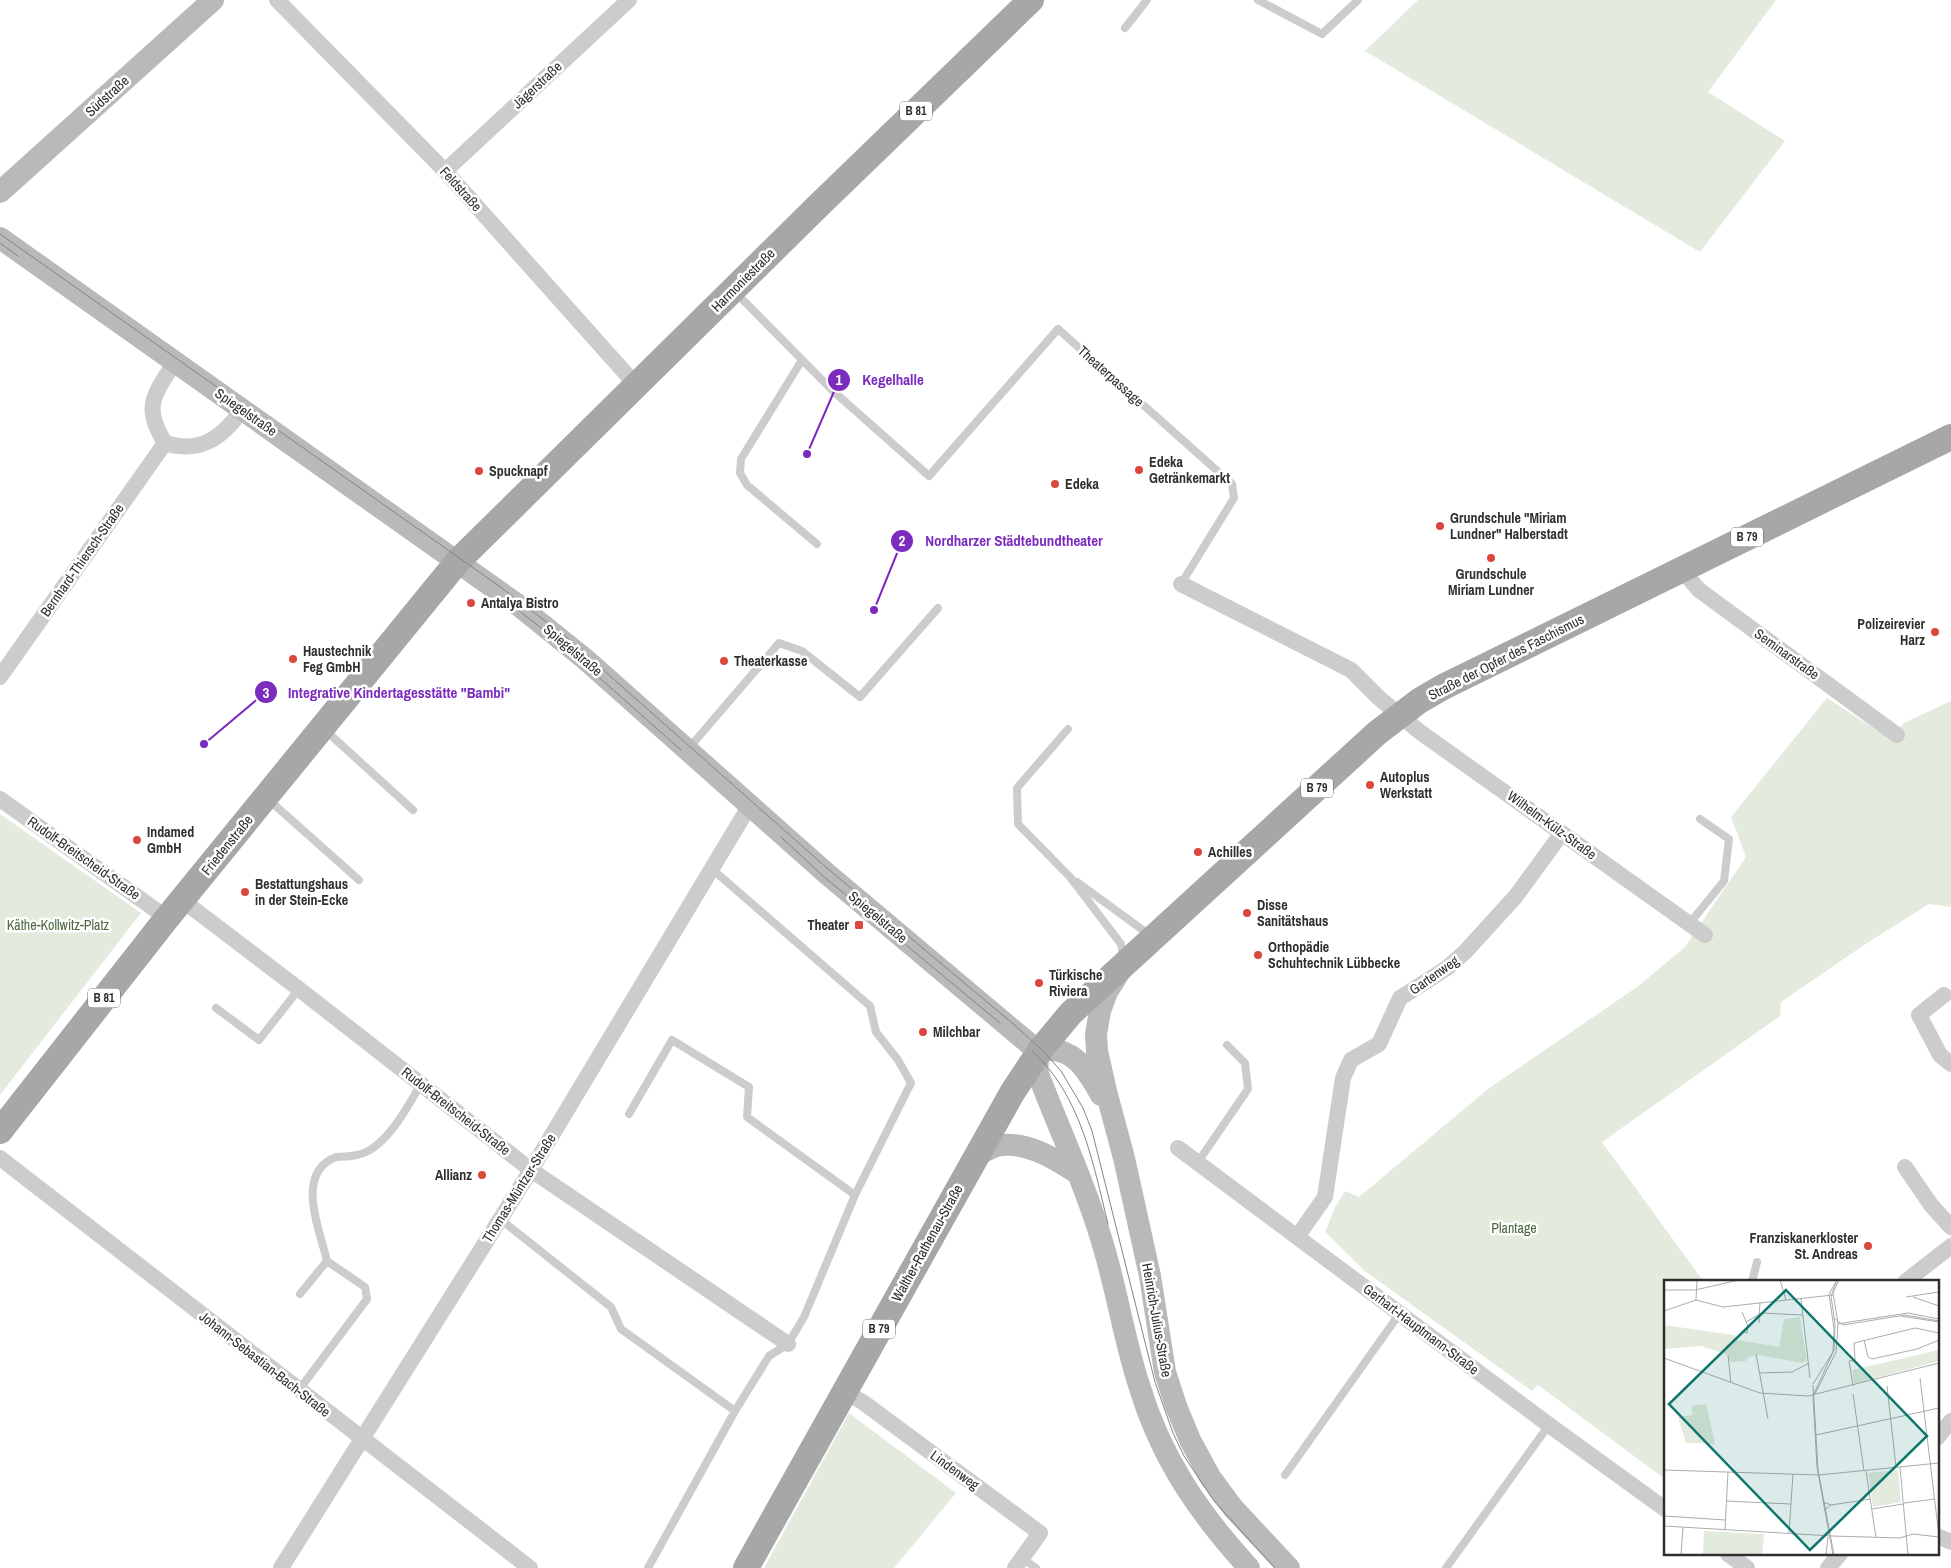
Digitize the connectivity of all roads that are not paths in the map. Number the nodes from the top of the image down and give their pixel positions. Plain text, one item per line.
1 (213, 0) edge
2 (277, 0) edge
3 (629, 0) edge
4 (1031, 0) edge
5 (1147, 0) edge
6 (1258, 0) edge
7 (1358, 0) edge
8 (1125, 28) dead end
9 (445, 171) junction
10 (0, 192) edge
11 (0, 238) edge
12 (733, 290) junction
13 (802, 360) junction
14 (175, 362) junction
15 (636, 385) junction
16 (242, 410) junction
17 (1951, 437) edge
18 (165, 443) junction
19 (817, 544) dead end
20 (458, 561) junction
21 (1681, 569) junction
22 (1181, 584) joint
23 (938, 608) dead end
24 (0, 677) edge
25 (1400, 715) junction
26 (322, 728) junction
27 (1068, 729) dead end
28 (1897, 735) dead end
29 (688, 750) junction
30 (265, 797) junction
31 (0, 799) edge
32 (750, 805) junction
33 (413, 810) dead end
34 (1700, 819) dead end
35 (1562, 832) junction
36 (712, 868) junction
37 (1070, 877) junction
38 (359, 880) dead end
39 (175, 909) junction
40 (1689, 924) junction
41 (1705, 935) dead end
42 (1154, 938) junction
43 (1125, 964) junction
44 (299, 989) junction
45 (1944, 995) dead end
46 (216, 1008) dead end
47 (1227, 1045) dead end
48 (1039, 1052) junction
49 (1951, 1064) edge
50 (421, 1084) junction
51 (629, 1114) dead end
52 (1116, 1127) junction
53 (0, 1131) edge
54 (1178, 1148) dead end
55 (978, 1154) junction
56 (0, 1158) edge
57 (1198, 1162) junction
58 (1904, 1167) dead end
59 (531, 1170) junction
60 (1077, 1173) junction
61 (855, 1195) junction
62 (500, 1219) junction
63 (1951, 1227) edge
64 (1298, 1237) junction
65 (1951, 1246) edge
66 (327, 1260) junction
67 (1757, 1262) dead end
68 (1752, 1280) edge
69 (1908, 1280) edge
70 (300, 1294) dead end
71 (1400, 1313) junction
72 (788, 1344) junction
73 (299, 1390) junction
74 (844, 1391) junction
75 (736, 1411) junction
76 (1951, 1421) edge
77 (1549, 1425) junction
78 (1938, 1437) edge
79 (362, 1440) junction
80 (1285, 1475) dead end
81 (1664, 1508) edge
82 (1938, 1536) edge
83 (1951, 1542) edge
84 (1731, 1556) edge
85 (1838, 1556) edge
86 (1018, 1563) edge
87 (281, 1568) edge
88 (530, 1568) edge
89 (648, 1568) edge
90 (746, 1568) edge
91 (1036, 1568) edge
92 (1249, 1568) edge
93 (1289, 1568) edge
94 (1446, 1568) edge
95 (1747, 1568) edge
96 (1828, 1568) edge

1 - 10 street, Südstraße
2 - 9 street, Feldstraße
3 - 9 street, Jägerstraße
4 - 12 main road, Harmoniestraße / B 81
5 - 8 lane
6 - 7 lane
9 - 15 street, Feldstraße
11 - 14 street, Spiegelstraße
12 - 13 lane, Theaterpassage
12 - 15 main road, Harmoniestraße / B 81
13 - 19 lane
13 - 22 lane, Theaterpassage
14 - 16 street, Spiegelstraße
14 - 18 street
15 - 20 main road, Harmoniestraße / B 81
16 - 18 street
16 - 20 street, Spiegelstraße
17 - 21 main road, Straße der Opfer des Faschismus / B 79
18 - 24 street, Bernhard-Thiersch-Straße
20 - 26 main road, Friedenstraße / B 81
20 - 29 street, Spiegelstraße
21 - 25 main road, Straße der Opfer des Faschismus / B 79
21 - 28 street, Seminarstraße
22 - 25 street, Theaterpassage
23 - 29 lane
25 - 35 street, Wilhelm-Külz-Straße
25 - 42 main road, Straße der Opfer des Faschismus / B 79
26 - 30 main road, Friedenstraße / B 81
26 - 33 lane
27 - 37 lane
29 - 32 street, Spiegelstraße
30 - 38 lane
30 - 39 main road, Friedenstraße / B 81
31 - 39 street, Rudolf-Breitscheid-Straße
32 - 36 street, Thomas-Müntzer-Straße
32 - 48 street, Spiegelstraße
34 - 40 lane
35 - 40 street, Wilhelm-Külz-Straße
35 - 64 street, Gartenweg
36 - 59 street, Thomas-Müntzer-Straße
36 - 61 lane
37 - 42 lane
37 - 43 lane
39 - 44 street, Rudolf-Breitscheid-Straße
39 - 53 main road, Friedenstraße / B 81
40 - 41 street, Wilhelm-Külz-Straße
42 - 43 main road, Straße der Opfer des Faschismus / B 79
43 - 48 main road, Straße der Opfer des Faschismus / B 79
43 - 52 street, Heinrich-Julius-Straße
44 - 46 lane
44 - 50 street, Rudolf-Breitscheid-Straße
45 - 49 street
47 - 57 lane
48 - 52 street, Heinrich-Julius-Straße
48 - 55 main road, Walther-Rathenau-Straße / B 79
48 - 60 street
50 - 59 street, Rudolf-Breitscheid-Straße
50 - 66 lane
51 - 61 lane
52 - 93 street, Heinrich-Julius-Straße
54 - 57 street, Gerhart-Hauptmann-Straße
55 - 60 street
55 - 74 main road, Walther-Rathenau-Straße / B 79
56 - 73 street, Johann-Sebastian-Bach-Straße
57 - 64 street, Gerhart-Hauptmann-Straße
58 - 63 street
59 - 62 street, Thomas-Müntzer-Straße
59 - 72 street, Rudolf-Breitscheid-Straße
60 - 92 street
61 - 72 lane
62 - 75 lane
62 - 79 street, Thomas-Müntzer-Straße
64 - 71 street, Gerhart-Hauptmann-Straße
65 - 69 street
66 - 70 lane
66 - 73 lane
67 - 68 lane
71 - 77 street, Gerhart-Hauptmann-Straße
71 - 80 lane
72 - 75 lane
73 - 79 street, Johann-Sebastian-Bach-Straße
74 - 86 street, Lindenweg
74 - 90 main road, Walther-Rathenau-Straße / B 79
75 - 89 lane
76 - 78 street
77 - 81 street, Gerhart-Hauptmann-Straße
77 - 94 lane
79 - 87 street, Thomas-Müntzer-Straße
79 - 88 street, Johann-Sebastian-Bach-Straße
82 - 83 street
84 - 95 street
85 - 96 street
86 - 91 lane, Lindenweg

